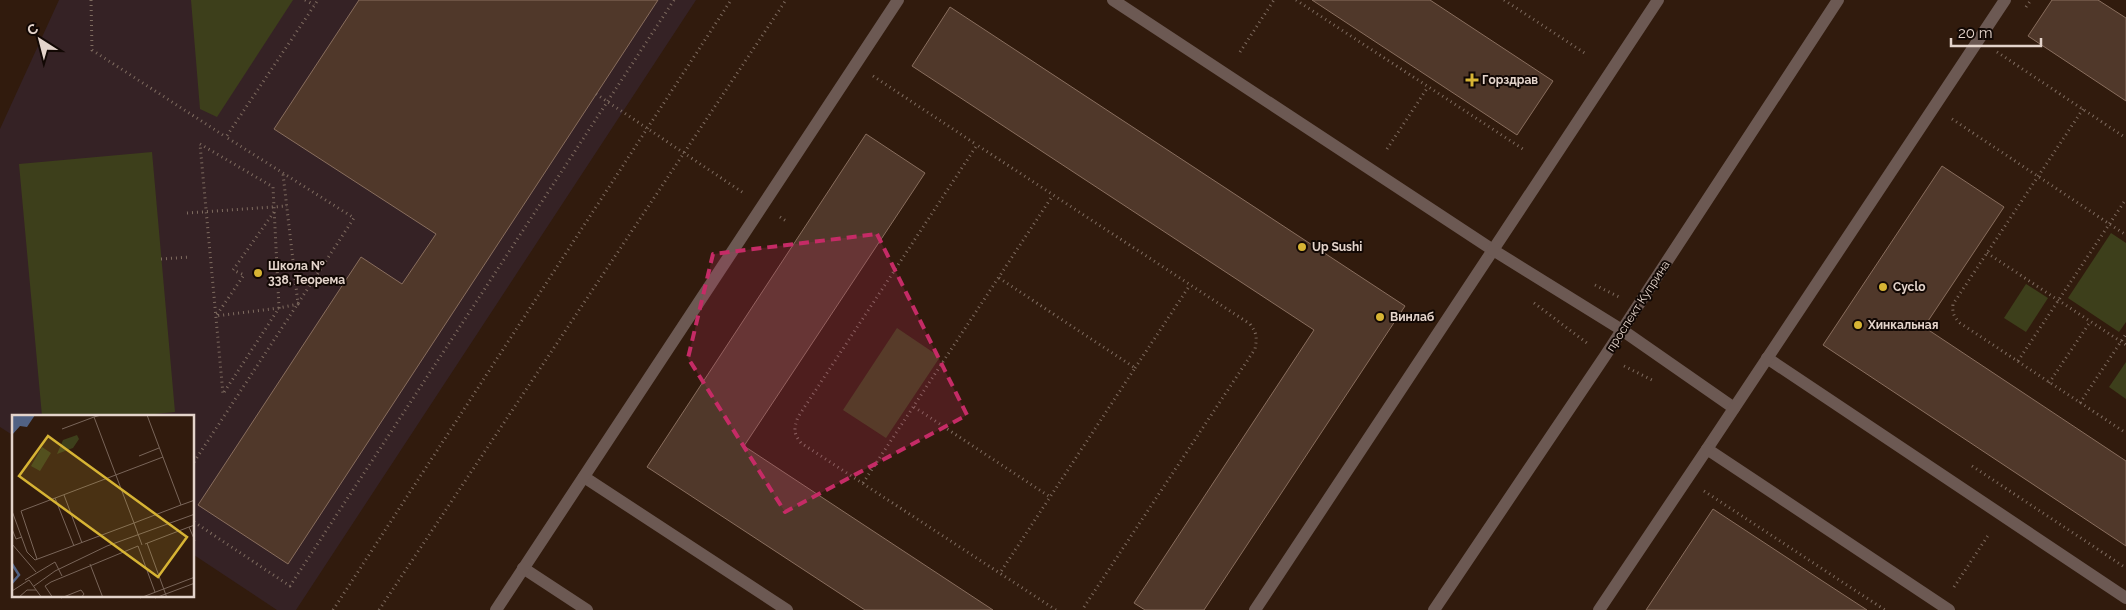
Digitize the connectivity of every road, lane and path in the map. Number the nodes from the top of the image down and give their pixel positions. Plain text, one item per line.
1 (92, 0) edge
2 (305, 0) edge
3 (318, 0) edge
4 (674, 0) edge
5 (731, 0) edge
6 (786, 0) edge
7 (898, 0) edge
8 (1113, 0) edge
9 (1274, 0) edge
10 (1296, 0) edge
11 (1504, 0) edge
12 (1658, 0) edge
13 (1838, 0) edge
14 (2005, 0) edge
15 (314, 5) junction
16 (1240, 52) dead end
17 (1996, 52) dead end
18 (1586, 54) dead end
19 (1428, 87) junction
20 (895, 91) dead end
21 (596, 94) dead end
22 (607, 102) junction
23 (2083, 109) junction
24 (1951, 119) dead end
25 (647, 128) junction
26 (226, 137) junction
27 (2126, 138) edge
28 (978, 145) junction
29 (1387, 149) dead end
30 (1523, 149) dead end
31 (685, 153) junction
32 (283, 173) junction
33 (2038, 176) junction
34 (1053, 195) junction
35 (2126, 198) edge
36 (763, 205) junction
37 (274, 206) junction
38 (287, 206) junction
39 (206, 212) junction
40 (275, 212) junction
41 (187, 214) dead end
42 (786, 221) dead end
43 (2109, 224) junction
44 (2126, 235) edge
45 (1493, 250) junction
46 (1987, 253) junction
47 (190, 256) dead end
48 (161, 259) dead end
49 (999, 278) junction
50 (1190, 285) junction
51 (2058, 300) junction
52 (298, 304) junction
53 (280, 308) junction
54 (216, 316) junction
55 (2090, 322) junction
56 (1622, 330) junction
57 (2126, 334) edge
58 (2121, 342) junction
59 (2126, 345) edge
60 (1767, 358) junction
61 (2018, 362) junction
62 (1135, 368) junction
63 (2050, 383) junction
64 (2080, 403) junction
65 (914, 407) junction
66 (1734, 408) junction
67 (2126, 433) edge
68 (1706, 449) junction
69 (195, 460) edge
70 (584, 476) junction
71 (863, 484) junction
72 (2015, 494) dead end
73 (1050, 497) junction
74 (1699, 498) dead end
75 (2002, 515) junction
76 (195, 523) edge
77 (523, 568) junction
78 (1000, 573) junction
79 (2126, 598) edge
80 (1945, 608) edge
81 (333, 610) edge
82 (379, 610) edge
83 (496, 610) edge
84 (587, 610) edge
85 (787, 610) edge
86 (1056, 610) edge
87 (1082, 610) edge
88 (1255, 610) edge
89 (1434, 610) edge
90 (1600, 610) edge
91 (1885, 610) edge

1 - 26 path
2 - 15 path
3 - 15 path
4 - 22 path
5 - 25 path
6 - 31 path
7 - 36 lane
8 - 45 lane
9 - 16 path
10 - 19 path
11 - 18 path
12 - 45 lane
13 - 56 lane, проспект Куприна
14 - 60 lane
15 - 26 path
17 - 23 path
19 - 29 path
19 - 30 path
20 - 28 path
21 - 22 path
22 - 25 path
22 - 76 path
23 - 27 path
23 - 33 path
24 - 33 path
25 - 31 path
25 - 81 path
26 - 32 path
28 - 34 path
28 - 71 path
31 - 36 path
31 - 82 path
32 - 38 path
32 - 52 path
33 - 43 path
33 - 46 path
34 - 49 path
34 - 50 path
35 - 43 path
36 - 42 path
36 - 70 lane
37 - 38 path
37 - 39 path
37 - 39 path
37 - 40 path
38 - 52 path
39 - 41 path
39 - 54 path
40 - 53 path
40 - 54 path
43 - 44 path
43 - 51 path
45 - 56 lane
45 - 88 lane
46 - 51 path
46 - 61 path
47 - 48 path
49 - 62 path
49 - 65 path
50 - 62 path
50 - 87 path
51 - 55 path
51 - 61 path
52 - 53 path
52 - 69 path
53 - 54 path
53 - 54 path
55 - 58 path
55 - 63 path
56 - 66 lane
56 - 89 lane, проспект Куприна
57 - 58 path
58 - 59 path
58 - 64 path
60 - 66 lane
60 - 75 lane
61 - 63 path
62 - 73 path
63 - 64 path
64 - 67 path
65 - 71 path
65 - 73 path
66 - 68 lane
68 - 80 lane
68 - 90 lane
70 - 77 lane
70 - 85 lane
71 - 78 path
72 - 75 path
73 - 78 path
74 - 91 path
75 - 79 lane
75 - 80 path
77 - 83 lane
77 - 84 lane
78 - 86 path

